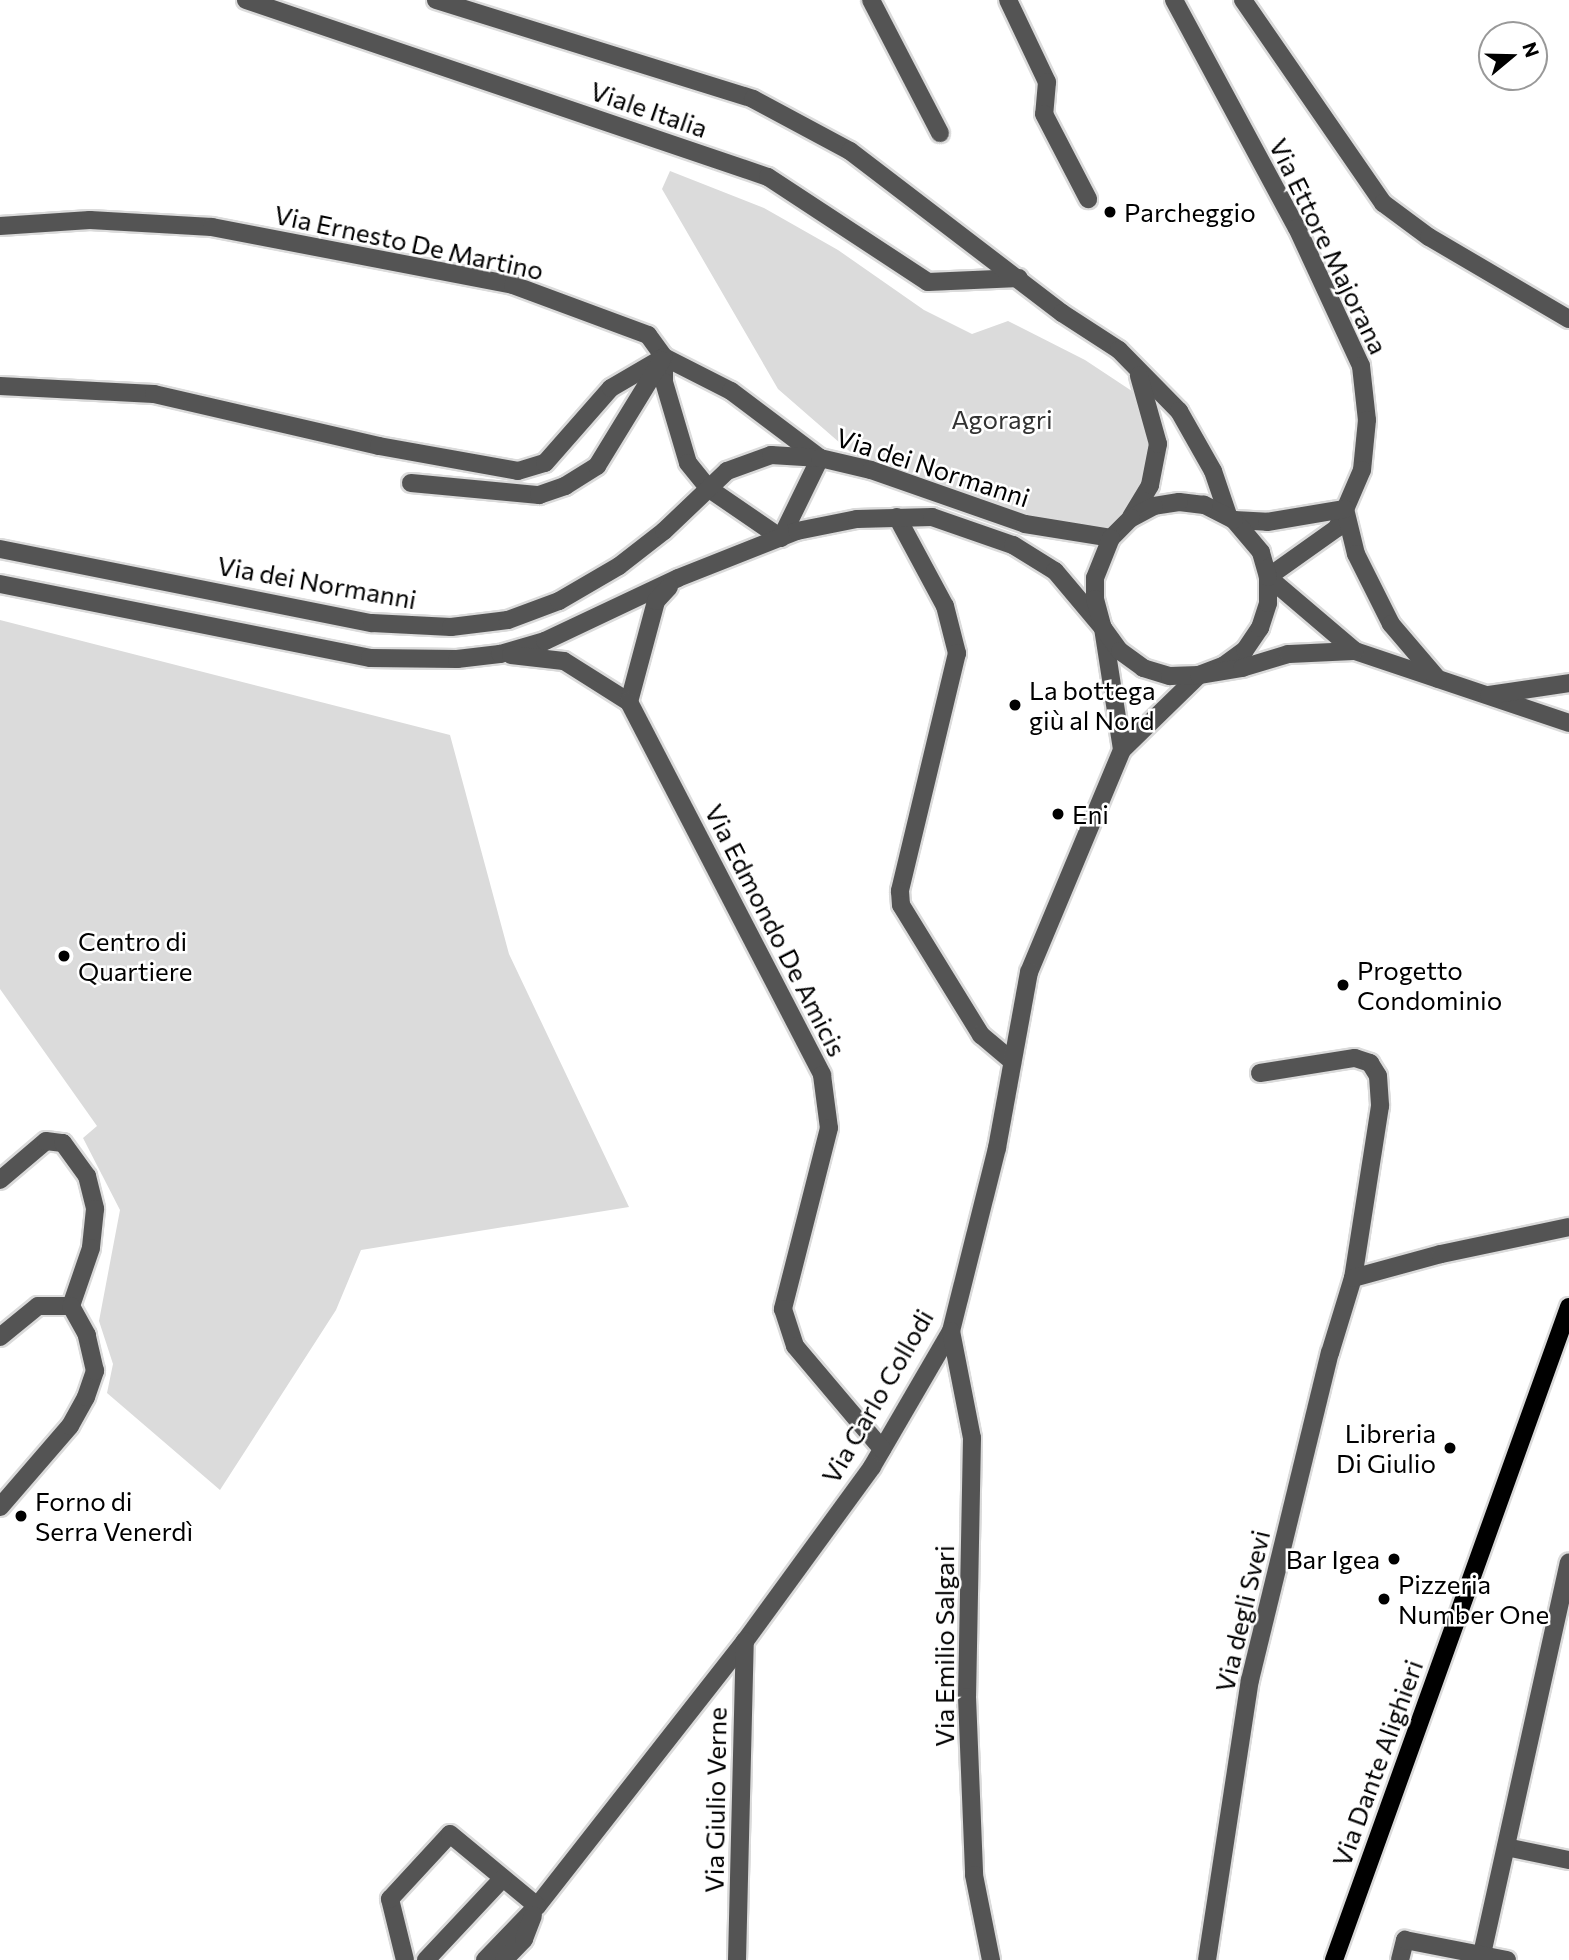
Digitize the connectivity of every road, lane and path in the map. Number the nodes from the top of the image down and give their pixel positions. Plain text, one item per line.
1 (246, 0) edge
2 (436, 0) edge
3 (871, 0) edge
4 (1008, 0) edge
5 (1174, 0) edge
6 (1243, 0) edge
7 (940, 133) dead end
8 (1088, 199) dead end
9 (0, 226) edge
10 (1019, 278) junction
11 (1569, 319) edge
12 (664, 357) junction
13 (1135, 366) junction
14 (0, 386) edge
15 (820, 458) junction
16 (411, 482) dead end
17 (708, 488) junction
18 (1345, 509) junction
19 (897, 517) junction
20 (1131, 518) junction
21 (1231, 518) junction
22 (781, 538) junction
23 (1111, 538) junction
24 (0, 549) edge
25 (1268, 577) junction
26 (678, 579) junction
27 (0, 584) edge
28 (1103, 628) junction
29 (1355, 651) junction
30 (500, 654) junction
31 (1199, 675) junction
32 (1440, 681) junction
33 (1569, 683) edge
34 (1483, 696) junction
35 (629, 702) junction
36 (1569, 723) edge
37 (1122, 750) junction
38 (1012, 1061) junction
39 (1260, 1073) dead end
40 (2, 1172) edge
41 (1569, 1227) edge
42 (1353, 1278) junction
43 (71, 1306) junction
44 (1569, 1307) edge
45 (951, 1331) junction
46 (0, 1337) edge
47 (882, 1449) junction
48 (0, 1507) edge
49 (1569, 1563) edge
50 (1565, 1596) edge
51 (745, 1641) junction
52 (1506, 1847) junction
53 (1569, 1860) edge
54 (503, 1878) junction
55 (537, 1906) junction
56 (1482, 1954) junction
57 (405, 1960) edge
58 (426, 1960) edge
59 (485, 1960) edge
60 (504, 1960) edge
61 (737, 1960) edge
62 (991, 1960) edge
63 (1207, 1960) edge
64 (1334, 1960) edge
65 (1400, 1960) edge
66 (1507, 1960) edge

1 - 10 street, Viale Italia
2 - 10 street, Viale Italia
3 - 7 street
4 - 8 street
5 - 18 street, Via Ettore Majorana
6 - 11 street, Via Ettore Majorana
9 - 12 street, Via Ernesto De Martino
10 - 13 street, Viale Italia
12 - 14 street
12 - 15 street, Via Ernesto De Martino
12 - 16 street
12 - 17 street
13 - 20 street
13 - 21 street, Viale Italia
15 - 17 street, Via dei Normanni
15 - 22 street
15 - 23 street, Via dei Normanni
17 - 22 street
17 - 24 street, Via dei Normanni
18 - 21 street
18 - 25 street, Via Ettore Majorana
18 - 32 street
19 - 22 street
19 - 28 street
19 - 38 street
20 - 21 street
20 - 23 street
21 - 25 street
22 - 26 street
23 - 28 street
25 - 29 street
25 - 31 street
26 - 30 street
26 - 35 street
27 - 30 street
28 - 31 street
28 - 37 street
29 - 31 street
29 - 32 street
30 - 35 street
31 - 37 street
32 - 34 street
33 - 34 street
34 - 36 street
35 - 47 street, Via Edmondo De Amicis
37 - 38 street, Via Carlo Collodi
38 - 45 street, Via Carlo Collodi
39 - 42 street, Via degli Svevi
40 - 43 street
41 - 42 street
42 - 63 street, Via degli Svevi
43 - 46 street
43 - 48 street
44 - 64 main road, Via Dante Alighieri
45 - 47 street, Via Carlo Collodi
45 - 62 street, Via Emilio Salgari
47 - 51 street, Via Carlo Collodi
49 - 50 street
50 - 52 street
51 - 55 street, Via Carlo Collodi
51 - 61 street, Via Giulio Verne
52 - 53 street
52 - 56 street
54 - 55 street
54 - 57 street
54 - 58 street
55 - 59 street, Via Carlo Collodi
55 - 60 street, Via Carlo Collodi
56 - 65 street
56 - 66 street

